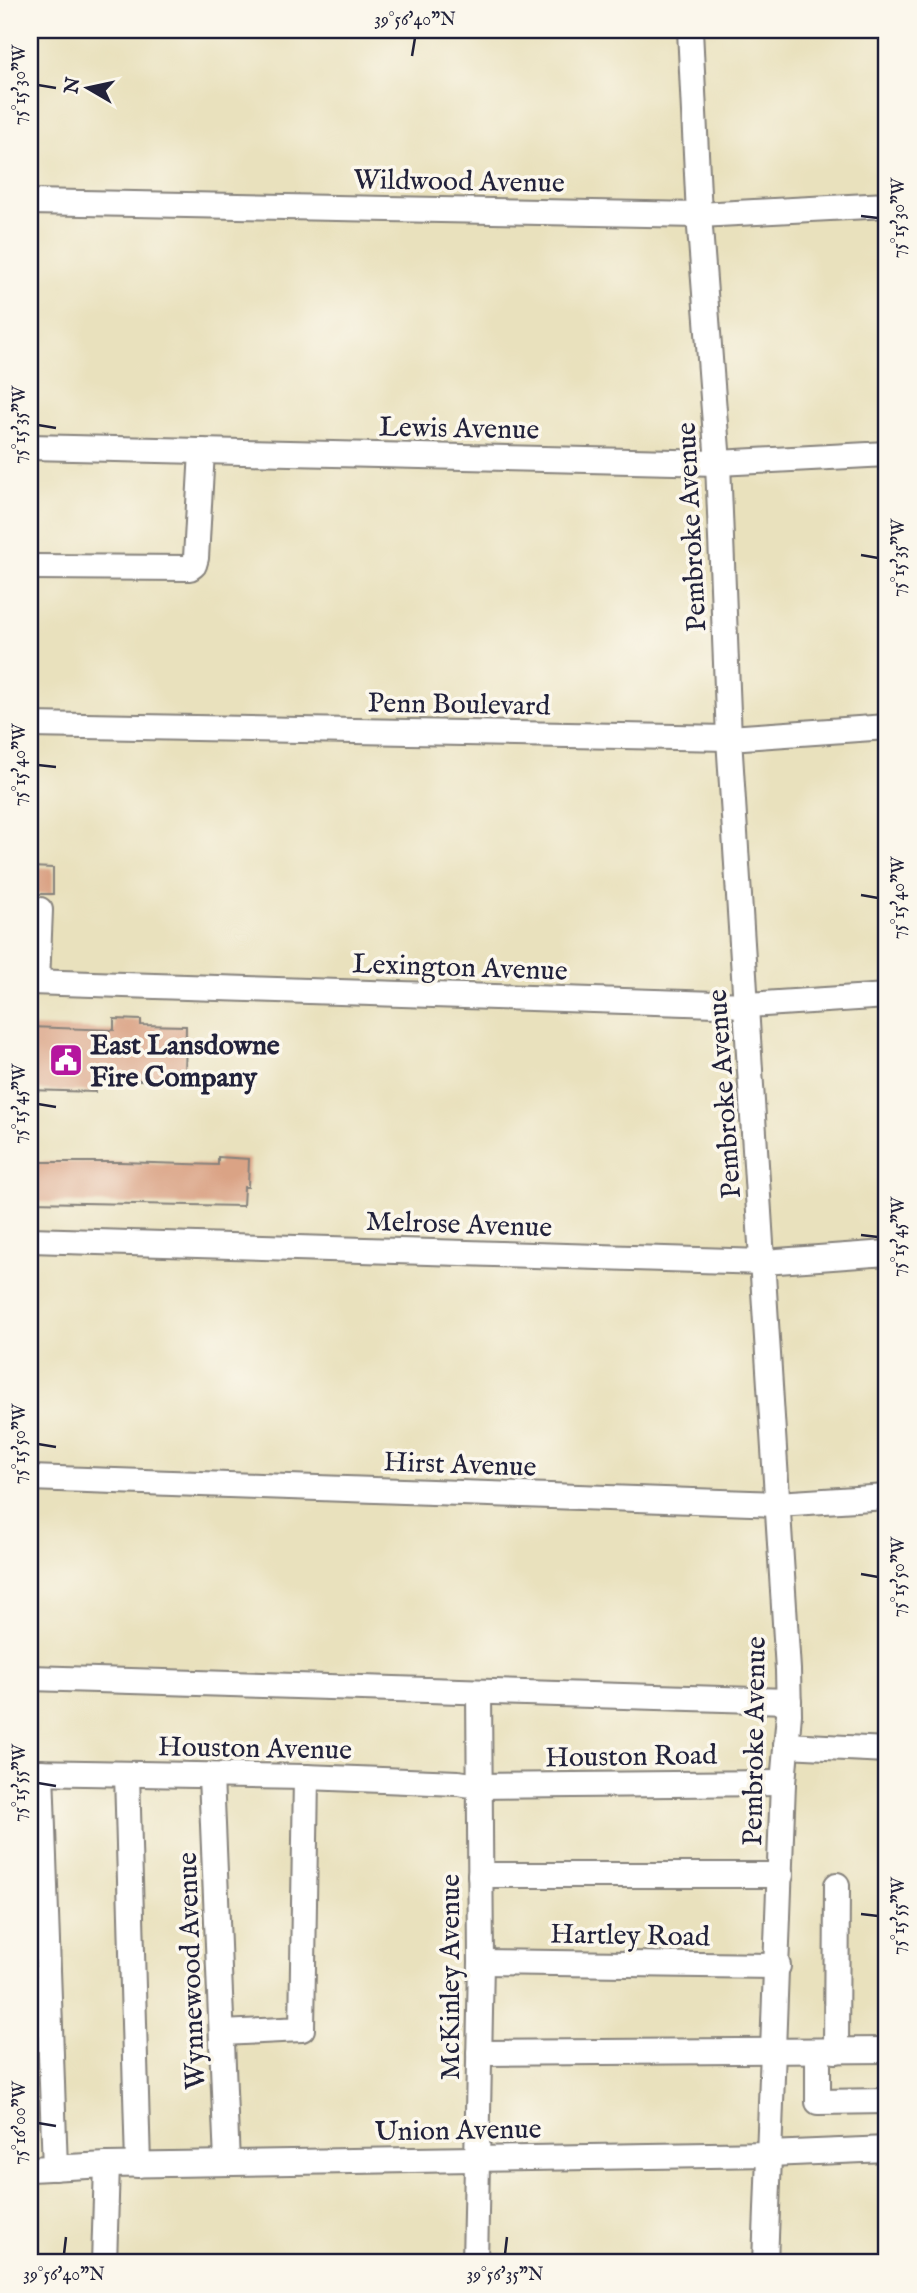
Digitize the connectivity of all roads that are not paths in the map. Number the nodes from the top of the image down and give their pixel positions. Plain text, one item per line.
1 (690, 30) edge
2 (30, 202) edge
3 (887, 205) edge
4 (699, 215) junction
5 (30, 447) edge
6 (202, 451) junction
7 (887, 454) edge
8 (718, 463) junction
9 (30, 567) edge
10 (30, 725) edge
11 (887, 727) edge
12 (730, 738) junction
13 (40, 910) dead end
14 (34, 982) edge
15 (887, 996) edge
16 (748, 1005) junction
17 (30, 1240) edge
18 (887, 1254) edge
19 (764, 1262) junction
20 (30, 1478) edge
21 (887, 1497) edge
22 (777, 1504) junction
23 (30, 1678) edge
24 (479, 1692) junction
25 (789, 1701) junction
26 (786, 1745) junction
27 (887, 1750) edge
28 (35, 1772) edge
29 (127, 1774) junction
30 (211, 1776) junction
31 (306, 1777) junction
32 (783, 1783) junction
33 (479, 1786) junction
34 (480, 1875) junction
35 (781, 1875) junction
36 (837, 1885) dead end
37 (481, 1962) junction
38 (778, 1966) junction
39 (222, 2033) junction
40 (887, 2050) edge
41 (774, 2051) junction
42 (827, 2051) junction
43 (479, 2053) junction
44 (887, 2101) edge
45 (887, 2149) edge
46 (769, 2154) junction
47 (477, 2159) junction
48 (228, 2163) junction
49 (107, 2165) junction
50 (138, 2165) junction
51 (55, 2168) junction
52 (30, 2169) edge
53 (104, 2263) edge
54 (475, 2263) edge
55 (765, 2263) edge

1 - 4 street, Pembroke Avenue
2 - 4 street, Wildwood Avenue
3 - 4 street, Wildwood Avenue
4 - 8 street, Pembroke Avenue
5 - 6 street, Lewis Avenue
6 - 8 street, Lewis Avenue
6 - 9 street
7 - 8 street, Lewis Avenue
8 - 12 street, Pembroke Avenue
10 - 12 street, Penn Boulevard
11 - 12 street, Penn Boulevard
12 - 16 street, Pembroke Avenue
13 - 14 street
14 - 16 street, Lexington Avenue
15 - 16 street, Lexington Avenue
16 - 19 street, Pembroke Avenue
17 - 19 street, Melrose Avenue
18 - 19 street, Melrose Avenue
19 - 22 street, Pembroke Avenue
20 - 22 street, Hirst Avenue
21 - 22 street, Hirst Avenue
22 - 25 street, Pembroke Avenue
23 - 24 street
24 - 25 street
24 - 33 street, McKinley Avenue
25 - 26 street, Pembroke Avenue
26 - 27 street
26 - 32 street, Pembroke Avenue
28 - 29 street, Houston Avenue
28 - 51 street
29 - 30 street, Houston Avenue
29 - 50 street
30 - 31 street, Houston Avenue
30 - 39 street, Wynnewood Avenue
31 - 33 street, Houston Avenue
31 - 39 street
32 - 33 street, Houston Road
32 - 35 street, Pembroke Avenue
33 - 34 street, McKinley Avenue
34 - 35 street
34 - 37 street, McKinley Avenue
35 - 38 street, Pembroke Avenue
36 - 42 street
37 - 38 street, Hartley Road
37 - 43 street, McKinley Avenue
38 - 41 street, Pembroke Avenue
39 - 48 street, Wynnewood Avenue
40 - 42 street
41 - 42 street
41 - 43 street
41 - 46 street, Pembroke Avenue
42 - 44 street
43 - 47 street, McKinley Avenue
45 - 46 street, Union Avenue
46 - 47 street, Union Avenue
46 - 55 street, Pembroke Avenue
47 - 48 street, Union Avenue
47 - 54 street, McKinley Avenue
48 - 50 street, Union Avenue
49 - 50 street, Union Avenue
49 - 51 street, Union Avenue
49 - 53 street
51 - 52 street, Union Avenue

